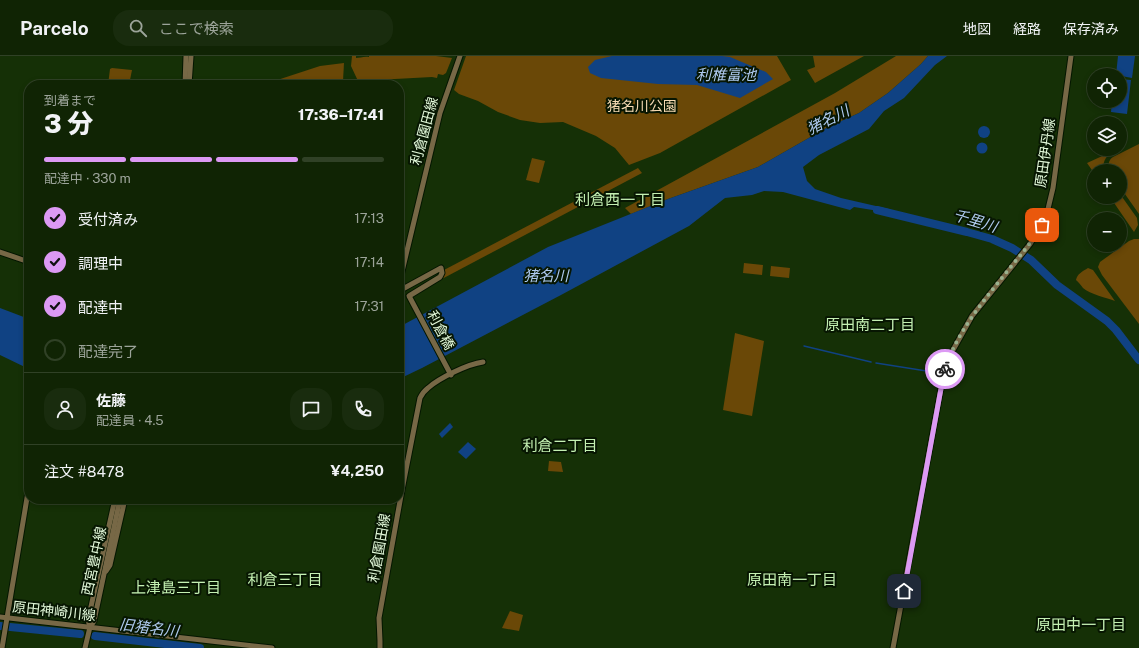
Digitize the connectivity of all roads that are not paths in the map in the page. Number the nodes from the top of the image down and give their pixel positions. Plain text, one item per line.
1 (186, 56) edge
2 (191, 56) edge
3 (460, 56) edge
4 (1071, 56) edge
5 (184, 80) edge
6 (189, 80) edge
7 (0, 252) edge
8 (24, 260) edge
9 (404, 263) edge
10 (404, 288) edge
11 (483, 362) dead end
12 (450, 372) junction
13 (404, 480) edge
14 (26, 504) edge
15 (114, 504) edge
16 (119, 504) edge
17 (124, 504) edge
18 (399, 504) edge
19 (104, 574) junction
20 (0, 617) edge
21 (7, 620) junction
22 (90, 627) junction
23 (2, 648) edge
24 (85, 648) edge
25 (272, 648) edge
26 (380, 648) edge
27 (893, 648) edge

1 - 5 street
2 - 6 street
3 - 9 street, 利倉園田線
4 - 27 street, 原田伊丹線
7 - 8 street
10 - 12 street, 利倉橋
11 - 12 street, 利倉園田線
12 - 13 street, 利倉園田線
14 - 21 street
15 - 22 street, 西宮豊中線
16 - 19 street, 西宮豊中線
17 - 19 street
18 - 26 street, 利倉園田線
19 - 22 street, 西宮豊中線
20 - 21 street, 原田神崎川線
21 - 22 street, 原田神崎川線
21 - 23 street
22 - 24 street, 西宮豊中線
22 - 25 street, 原田神崎川線

